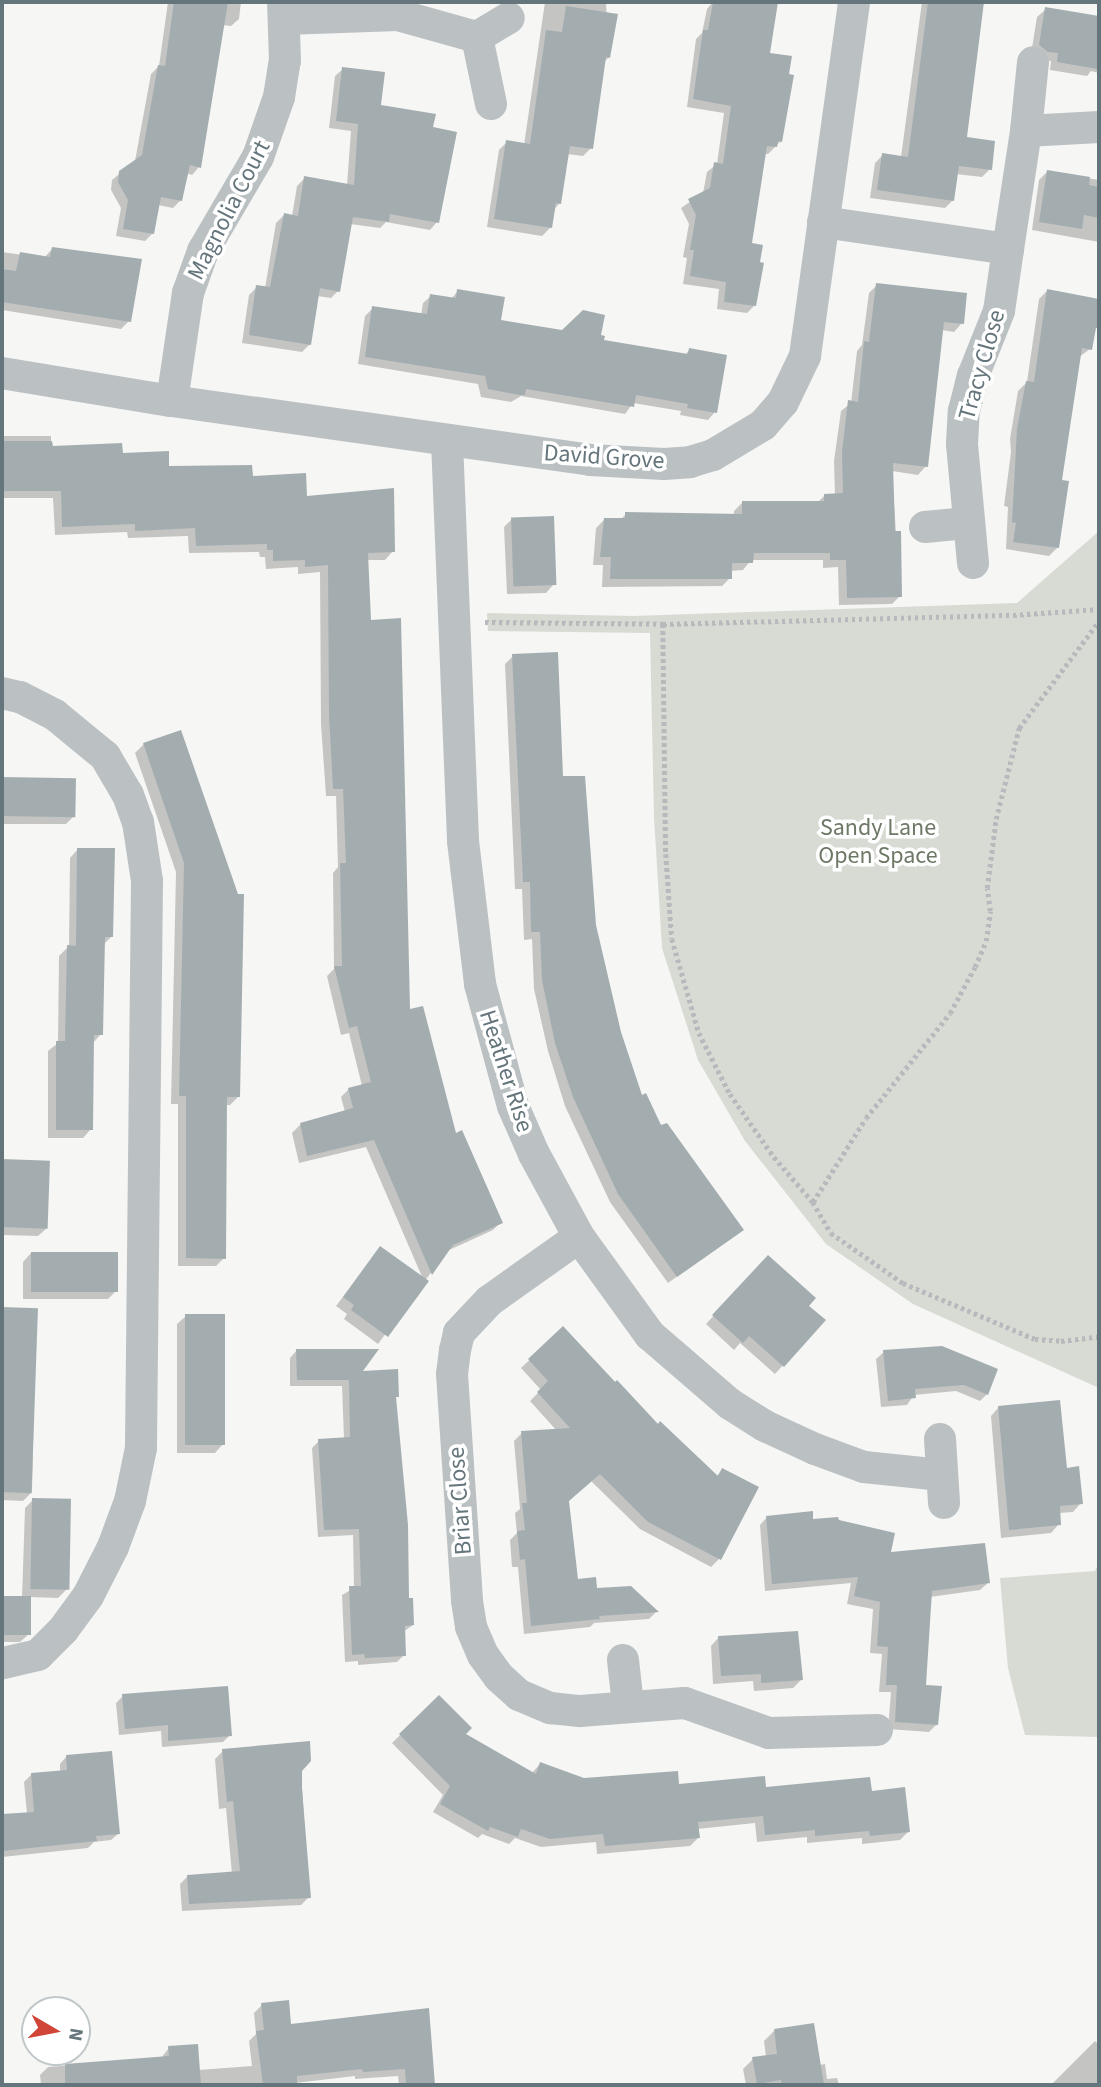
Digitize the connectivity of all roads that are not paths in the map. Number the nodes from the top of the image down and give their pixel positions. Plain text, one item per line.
1 (854, 2) edge
2 (284, 10) edge
3 (509, 18) dead end
4 (477, 37) junction
5 (1033, 62) dead end
6 (491, 104) dead end
7 (1099, 127) edge
8 (1026, 131) junction
9 (823, 222) junction
10 (1008, 249) junction
11 (2, 373) edge
12 (172, 401) junction
13 (447, 441) junction
14 (967, 523) junction
15 (925, 527) dead end
16 (973, 563) dead end
17 (2, 693) edge
18 (579, 1237) junction
19 (940, 1439) dead end
20 (623, 1660) dead end
21 (2, 1663) edge
22 (628, 1705) junction
23 (877, 1730) dead end

1 - 9 street, David Grove
2 - 4 street, Magnolia Court
2 - 12 street, Magnolia Court
3 - 4 street
4 - 6 street
5 - 8 street, Tracy Close
7 - 8 street
8 - 10 street, Tracy Close
9 - 10 street
9 - 13 street, David Grove
10 - 14 street, Tracy Close
11 - 12 street, David Grove
12 - 13 street, David Grove
13 - 18 street, Heather Rise
14 - 15 street
14 - 16 street, Tracy Close
17 - 21 street
18 - 19 street, Heather Rise
18 - 22 street, Briar Close
20 - 22 street
22 - 23 street, Briar Close

